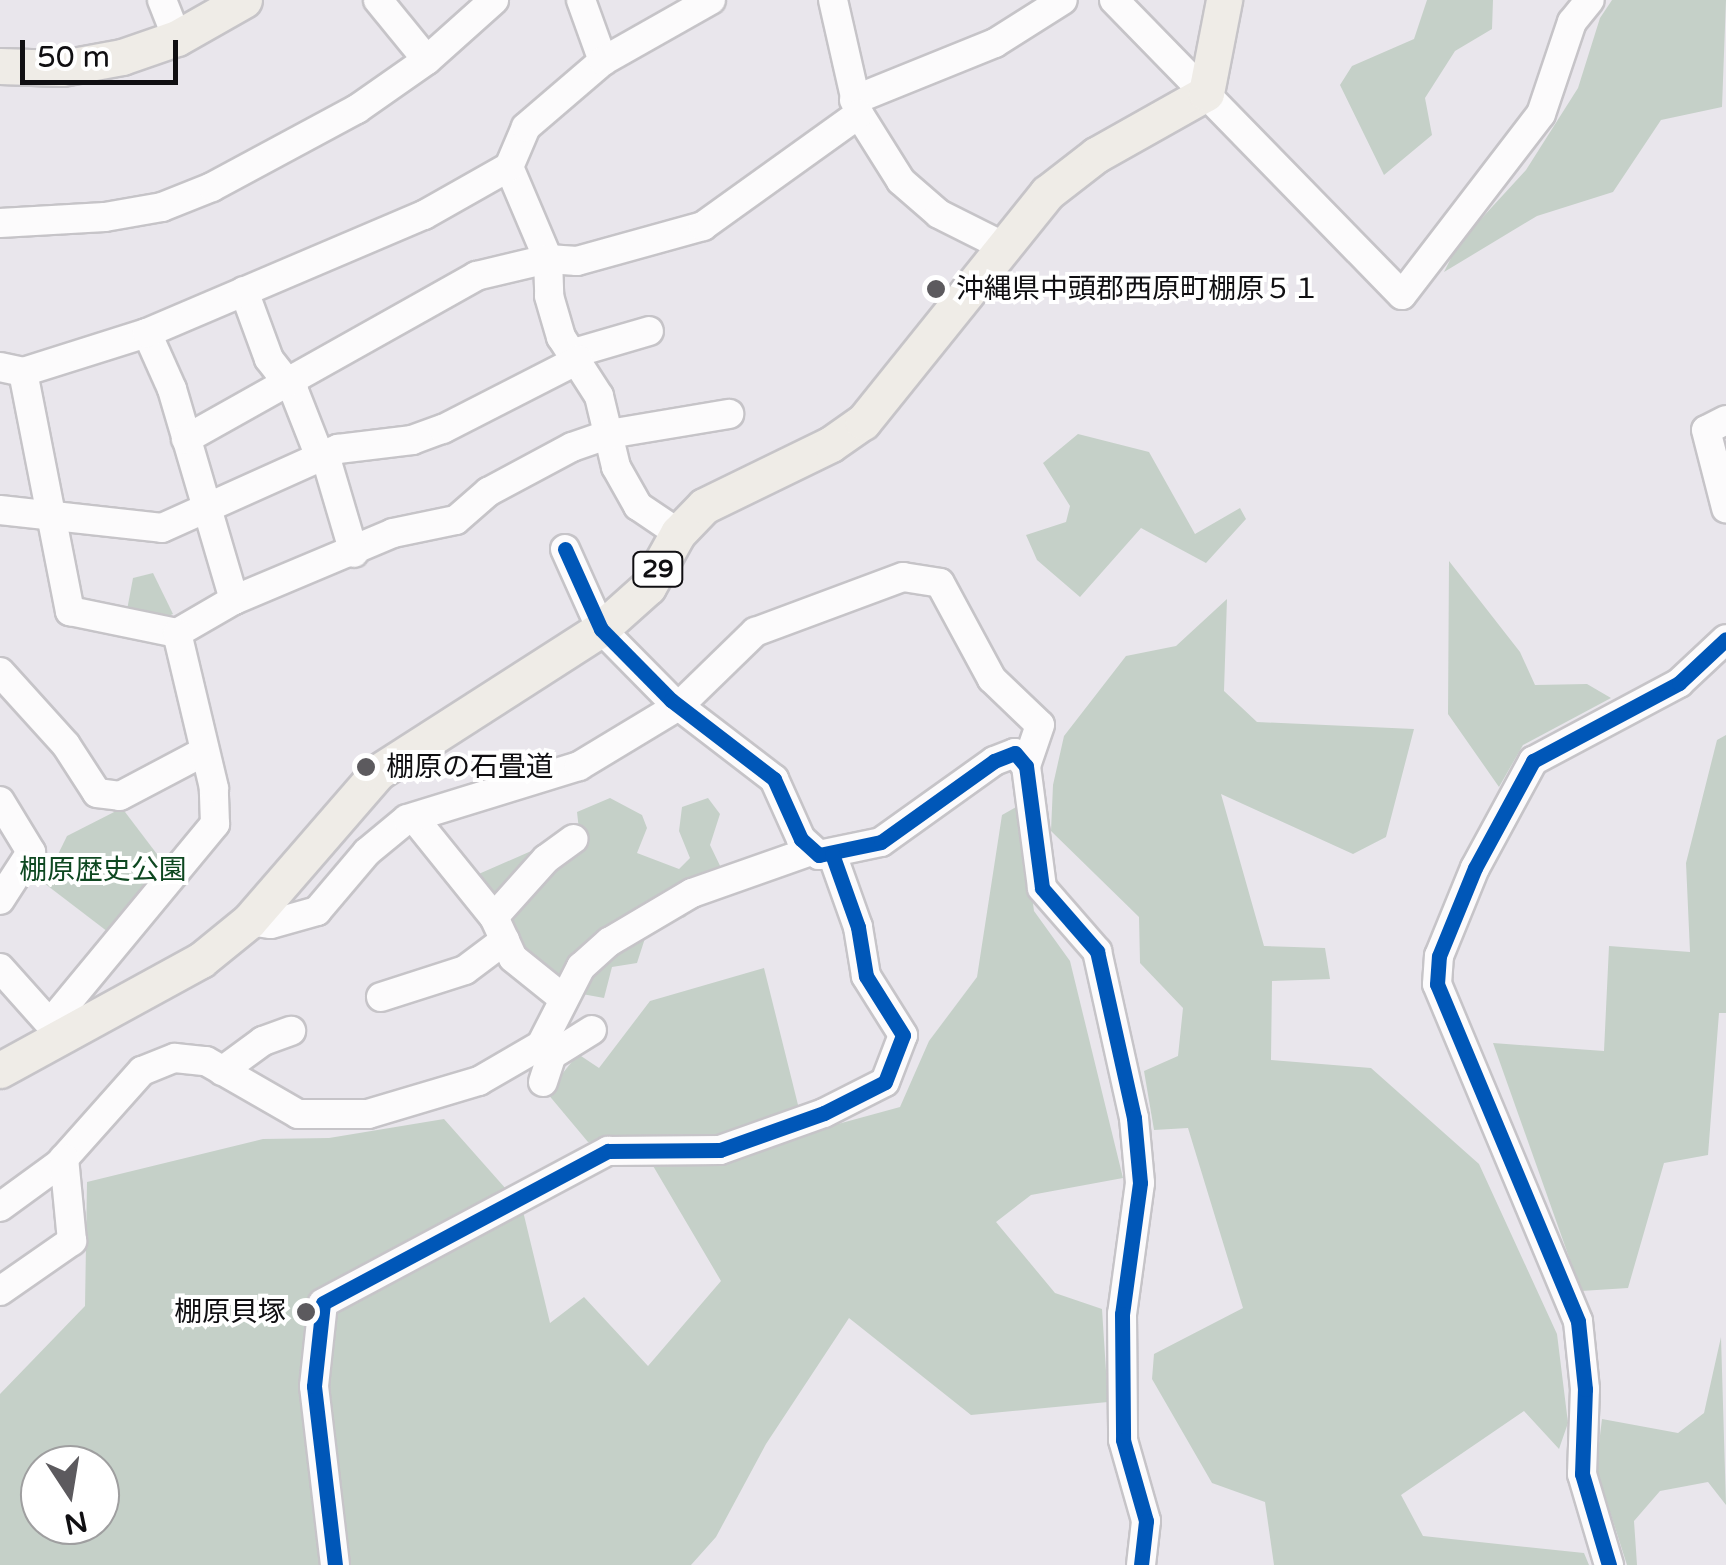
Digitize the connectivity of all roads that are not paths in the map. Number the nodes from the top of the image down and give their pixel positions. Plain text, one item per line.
1 (162, 0) edge
2 (244, 0) edge
3 (378, 0) edge
4 (494, 0) edge
5 (581, 0) edge
6 (711, 0) edge
7 (833, 0) edge
8 (1063, 0) edge
9 (1114, 0) edge
10 (1224, 0) edge
11 (1590, 0) edge
12 (178, 38) junction
13 (427, 60) junction
14 (602, 62) junction
15 (0, 66) edge
16 (1206, 93) junction
17 (857, 107) junction
18 (509, 166) junction
19 (0, 223) edge
20 (1001, 245) junction
21 (548, 259) junction
22 (244, 291) junction
23 (649, 331) dead end
24 (147, 334) junction
25 (576, 356) junction
26 (12, 369) edge
27 (288, 384) junction
28 (729, 414) dead end
29 (1726, 420) edge
30 (609, 434) junction
31 (186, 439) junction
32 (323, 456) junction
33 (207, 508) junction
34 (1726, 508) edge
35 (0, 510) edge
36 (54, 518) junction
37 (678, 533) junction
38 (565, 549) dead end
39 (354, 553) junction
40 (234, 600) junction
41 (602, 629) junction
42 (177, 633) junction
43 (1726, 639) edge
44 (0, 672) edge
45 (680, 705) junction
46 (203, 752) junction
47 (1026, 766) junction
48 (0, 800) edge
49 (414, 818) junction
50 (574, 838) dead end
51 (822, 852) junction
52 (0, 900) edge
53 (249, 921) junction
54 (500, 928) junction
55 (0, 968) edge
56 (381, 997) dead end
57 (564, 1000) junction
58 (55, 1028) junction
59 (592, 1030) dead end
60 (291, 1031) dead end
61 (547, 1050) junction
62 (0, 1070) edge
63 (222, 1072) junction
64 (543, 1082) dead end
65 (64, 1158) junction
66 (0, 1207) edge
67 (0, 1291) edge
68 (335, 1565) edge
69 (1141, 1565) edge
70 (1609, 1565) edge

1 - 12 street
2 - 12 main road
3 - 13 street
4 - 13 street
5 - 14 street
6 - 14 street
7 - 17 street
8 - 17 street
9 - 16 street
10 - 16 main road
11 - 16 street
12 - 15 main road
13 - 19 street
14 - 18 street
16 - 20 main road, 29
17 - 20 street
17 - 21 street
18 - 21 street
18 - 22 street
20 - 37 main road, 29
21 - 25 street
21 - 27 street
22 - 24 street
22 - 27 street
23 - 25 street
24 - 26 street
24 - 31 street
25 - 30 street
25 - 32 street
26 - 36 street
27 - 31 street
27 - 32 street
28 - 30 street
29 - 34 street
30 - 37 street
30 - 39 street
31 - 33 street
32 - 33 street
32 - 39 street
33 - 36 street
33 - 40 street
35 - 36 street
36 - 42 street
37 - 41 main road, 29
38 - 41 street
39 - 40 street
40 - 42 street
41 - 45 street
41 - 53 main road, 29
42 - 46 street
43 - 70 street
44 - 46 street
45 - 47 street
45 - 49 street
45 - 51 street
46 - 58 street
47 - 51 street
47 - 69 street
48 - 52 street
49 - 53 street
49 - 54 street
50 - 54 street
51 - 57 street
51 - 68 street
53 - 58 main road, 29
54 - 56 street
54 - 57 street
55 - 58 street
57 - 61 street
58 - 62 main road, 29
59 - 61 street
60 - 63 street
61 - 63 street
61 - 64 street
63 - 65 street
65 - 66 street
65 - 67 street

